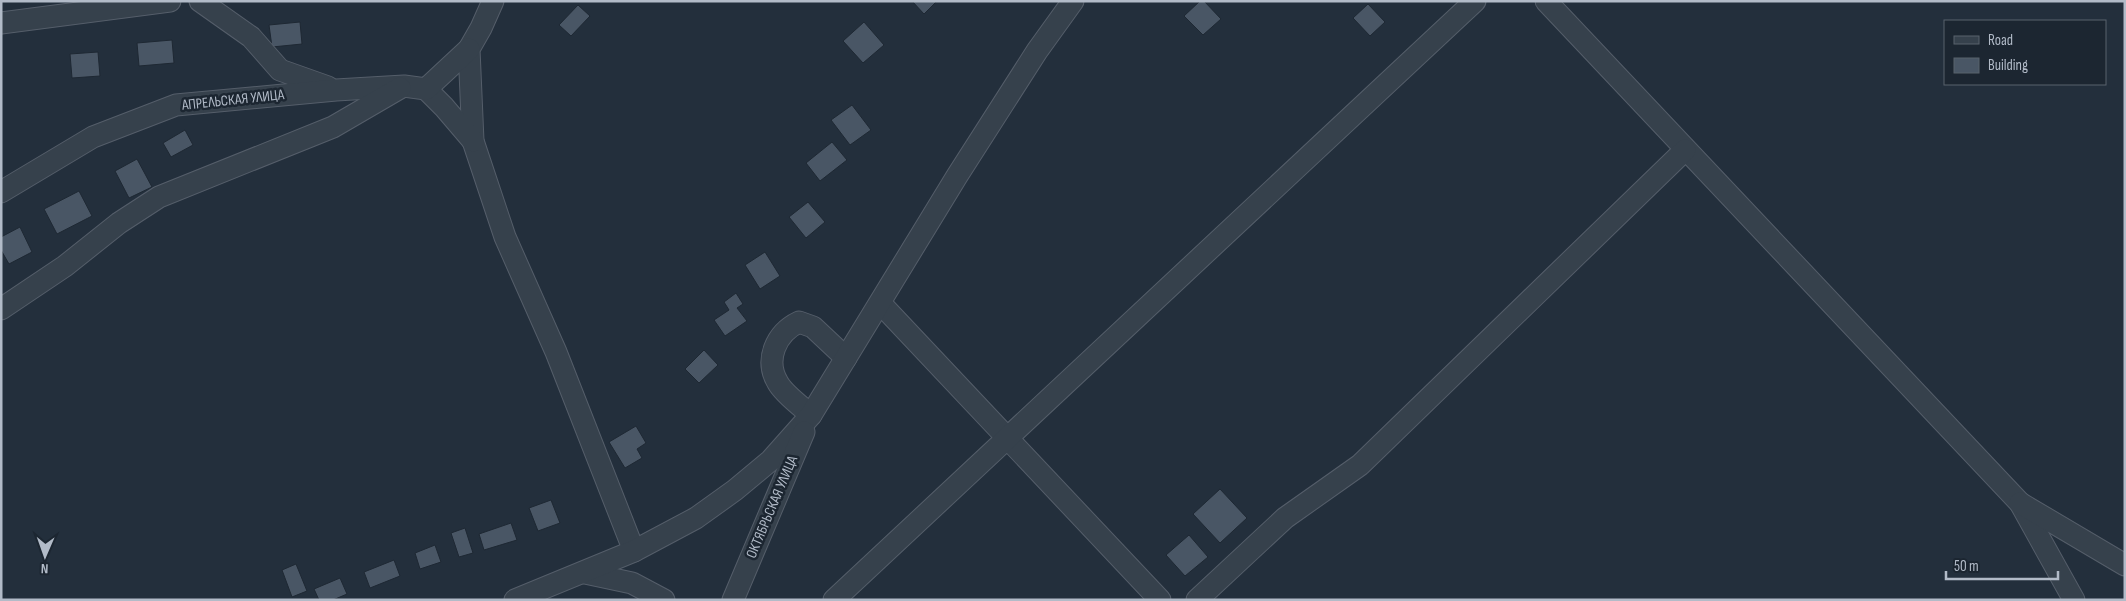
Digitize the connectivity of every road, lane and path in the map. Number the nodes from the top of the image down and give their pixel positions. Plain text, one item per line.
1 (170, 1) edge
2 (200, 1) edge
3 (493, 1) edge
4 (1073, 1) edge
5 (1475, 1) edge
6 (1546, 1) edge
7 (1, 23) edge
8 (469, 49) junction
9 (404, 86) junction
10 (426, 89) junction
11 (336, 90) junction
12 (473, 141) junction
13 (1685, 150) junction
14 (1, 192) edge
15 (881, 304) junction
16 (1, 309) edge
17 (846, 358) junction
18 (811, 416) junction
19 (1007, 438) junction
20 (2020, 503) junction
21 (634, 551) junction
22 (2125, 565) edge
23 (585, 572) junction
24 (515, 600) edge
25 (664, 600) edge
26 (733, 600) edge
27 (834, 600) edge
28 (1160, 600) edge
29 (1197, 600) edge
30 (2074, 600) edge

1 - 7 street
2 - 11 street
3 - 8 street
4 - 15 street
5 - 19 street
6 - 13 street
8 - 10 street
8 - 12 street
9 - 10 street, АПРЕЛЬСКАЯ УЛИЦА
9 - 11 street, АПРЕЛЬСКАЯ УЛИЦА
9 - 16 street
10 - 12 street
11 - 14 street, АПРЕЛЬСКАЯ УЛИЦА
12 - 21 street
13 - 20 street
13 - 29 street
15 - 17 street
15 - 19 street
17 - 18 street
17 - 18 street
18 - 21 street
18 - 26 street, ОКТЯБРЬСКАЯ УЛИЦА
19 - 27 street
19 - 28 street
20 - 22 street
20 - 30 street
21 - 23 street
23 - 24 street
23 - 25 street

